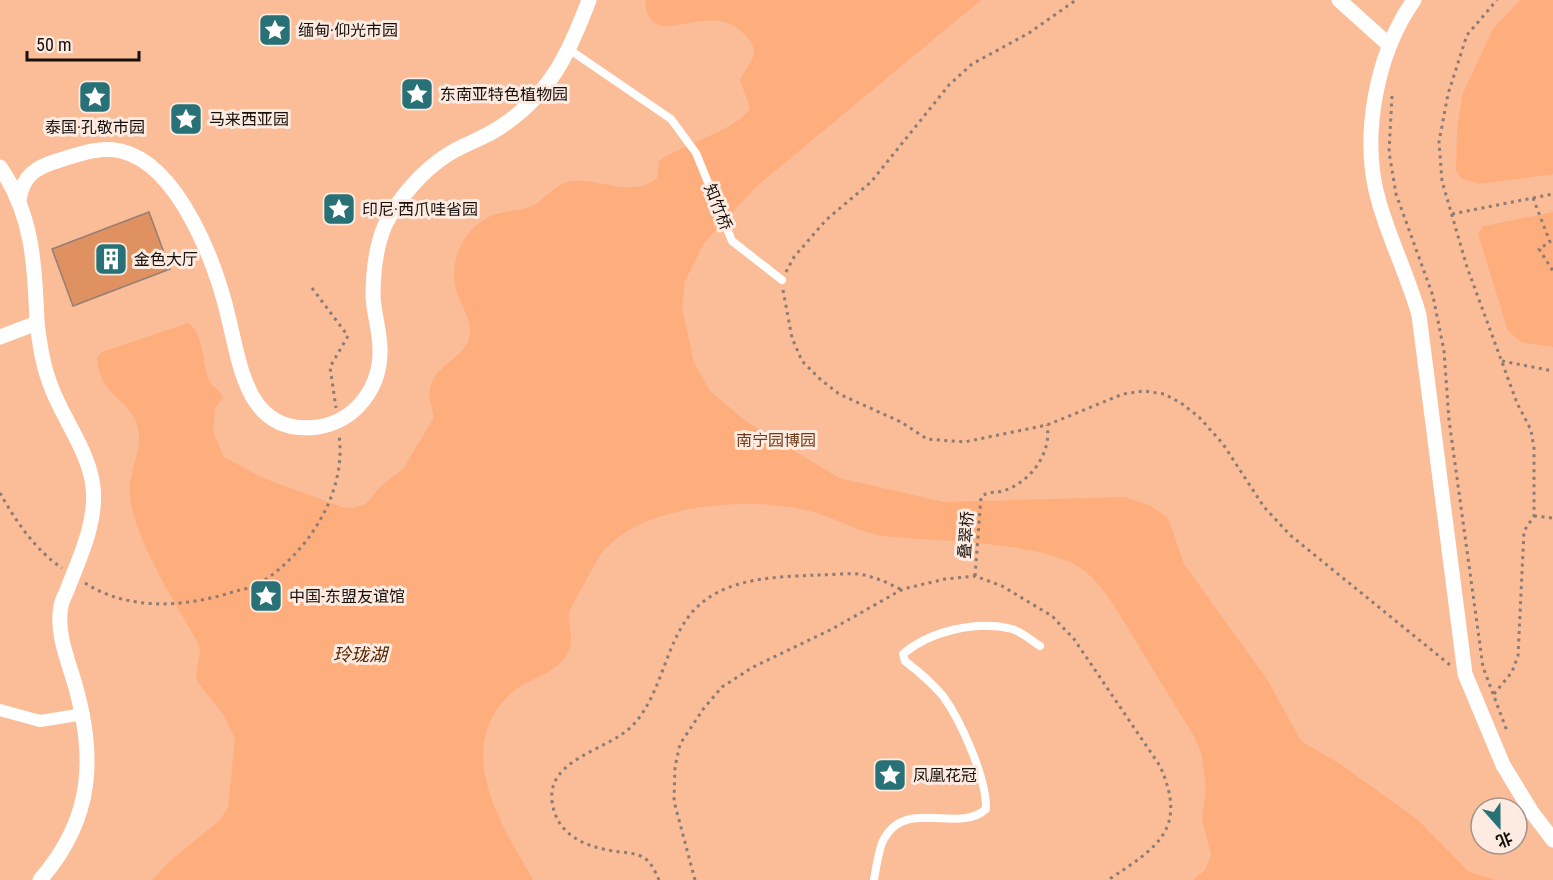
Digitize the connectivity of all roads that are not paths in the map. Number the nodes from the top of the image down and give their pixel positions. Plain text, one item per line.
1 (589, 0) edge
2 (1339, 0) edge
3 (1414, 0) edge
4 (1389, 45) junction
5 (570, 50) junction
6 (0, 167) edge
7 (20, 200) junction
8 (782, 280) road end
9 (37, 323) junction
10 (0, 337) edge
11 (1040, 646) dead end
12 (0, 710) edge
13 (84, 714) junction
14 (1553, 840) edge
15 (40, 880) edge
16 (874, 880) edge

1 - 5 street
2 - 4 street
3 - 4 street
4 - 14 street
5 - 7 street
5 - 8 lane, 知竹桥
6 - 7 street
7 - 9 street
9 - 10 street
9 - 13 street
11 - 16 lane
12 - 13 street
13 - 15 street

